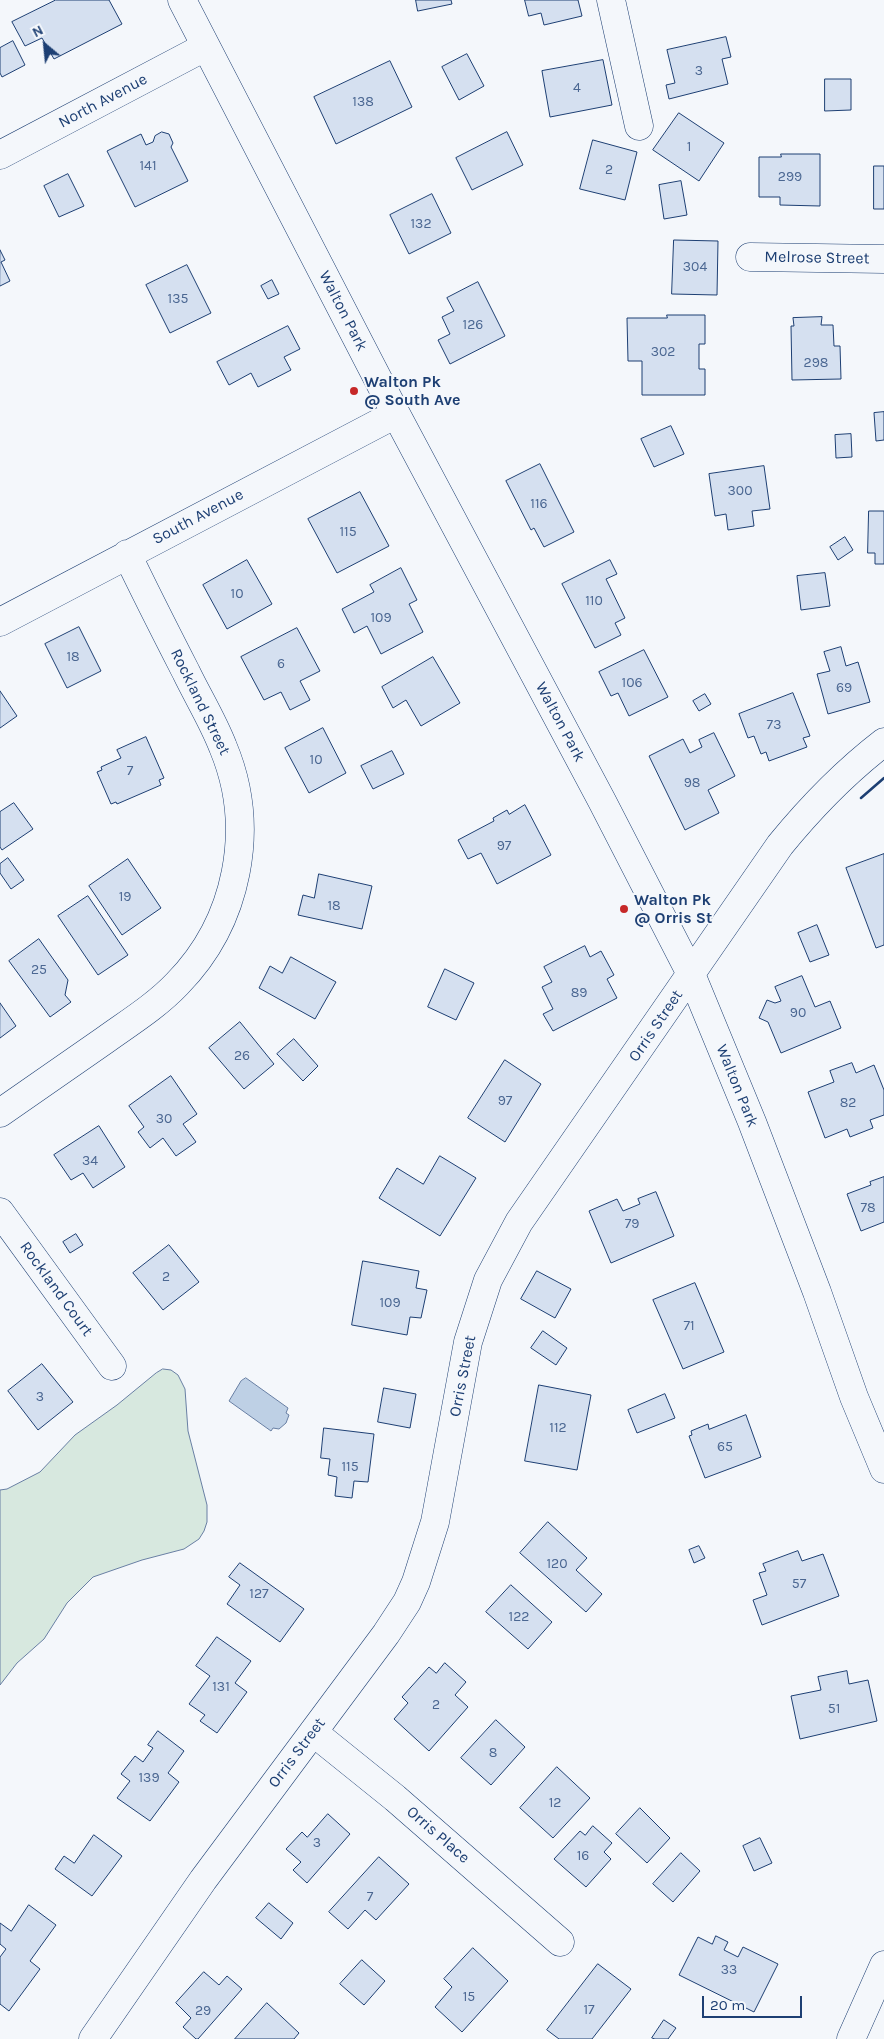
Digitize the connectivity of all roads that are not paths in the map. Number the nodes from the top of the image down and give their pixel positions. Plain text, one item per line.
1 (182, 0) edge
2 (611, 0) edge
3 (205, 47) junction
4 (639, 126) dead end
5 (0, 155) edge
6 (750, 257) dead end
7 (884, 259) edge
8 (396, 414) junction
9 (126, 554) junction
10 (0, 622) edge
11 (884, 742) edge
12 (691, 974) junction
13 (0, 1113) edge
14 (0, 1212) edge
15 (112, 1366) dead end
16 (884, 1469) edge
17 (313, 1732) junction
18 (560, 1942) dead end
19 (884, 1965) edge
20 (100, 2036) edge
21 (850, 2039) edge

1 - 3 street, Walton Park
2 - 4 street
3 - 5 street, North Avenue
3 - 8 street, Walton Park
6 - 7 street, Melrose Street
8 - 9 street, South Avenue
8 - 12 street, Walton Park
9 - 10 street, South Avenue
9 - 13 street, Rockland Street
11 - 12 street, Orris Street
12 - 16 street, Walton Park
12 - 17 street, Orris Street
14 - 15 street, Rockland Court
17 - 18 street, Orris Place
17 - 20 street, Orris Street
19 - 21 street

